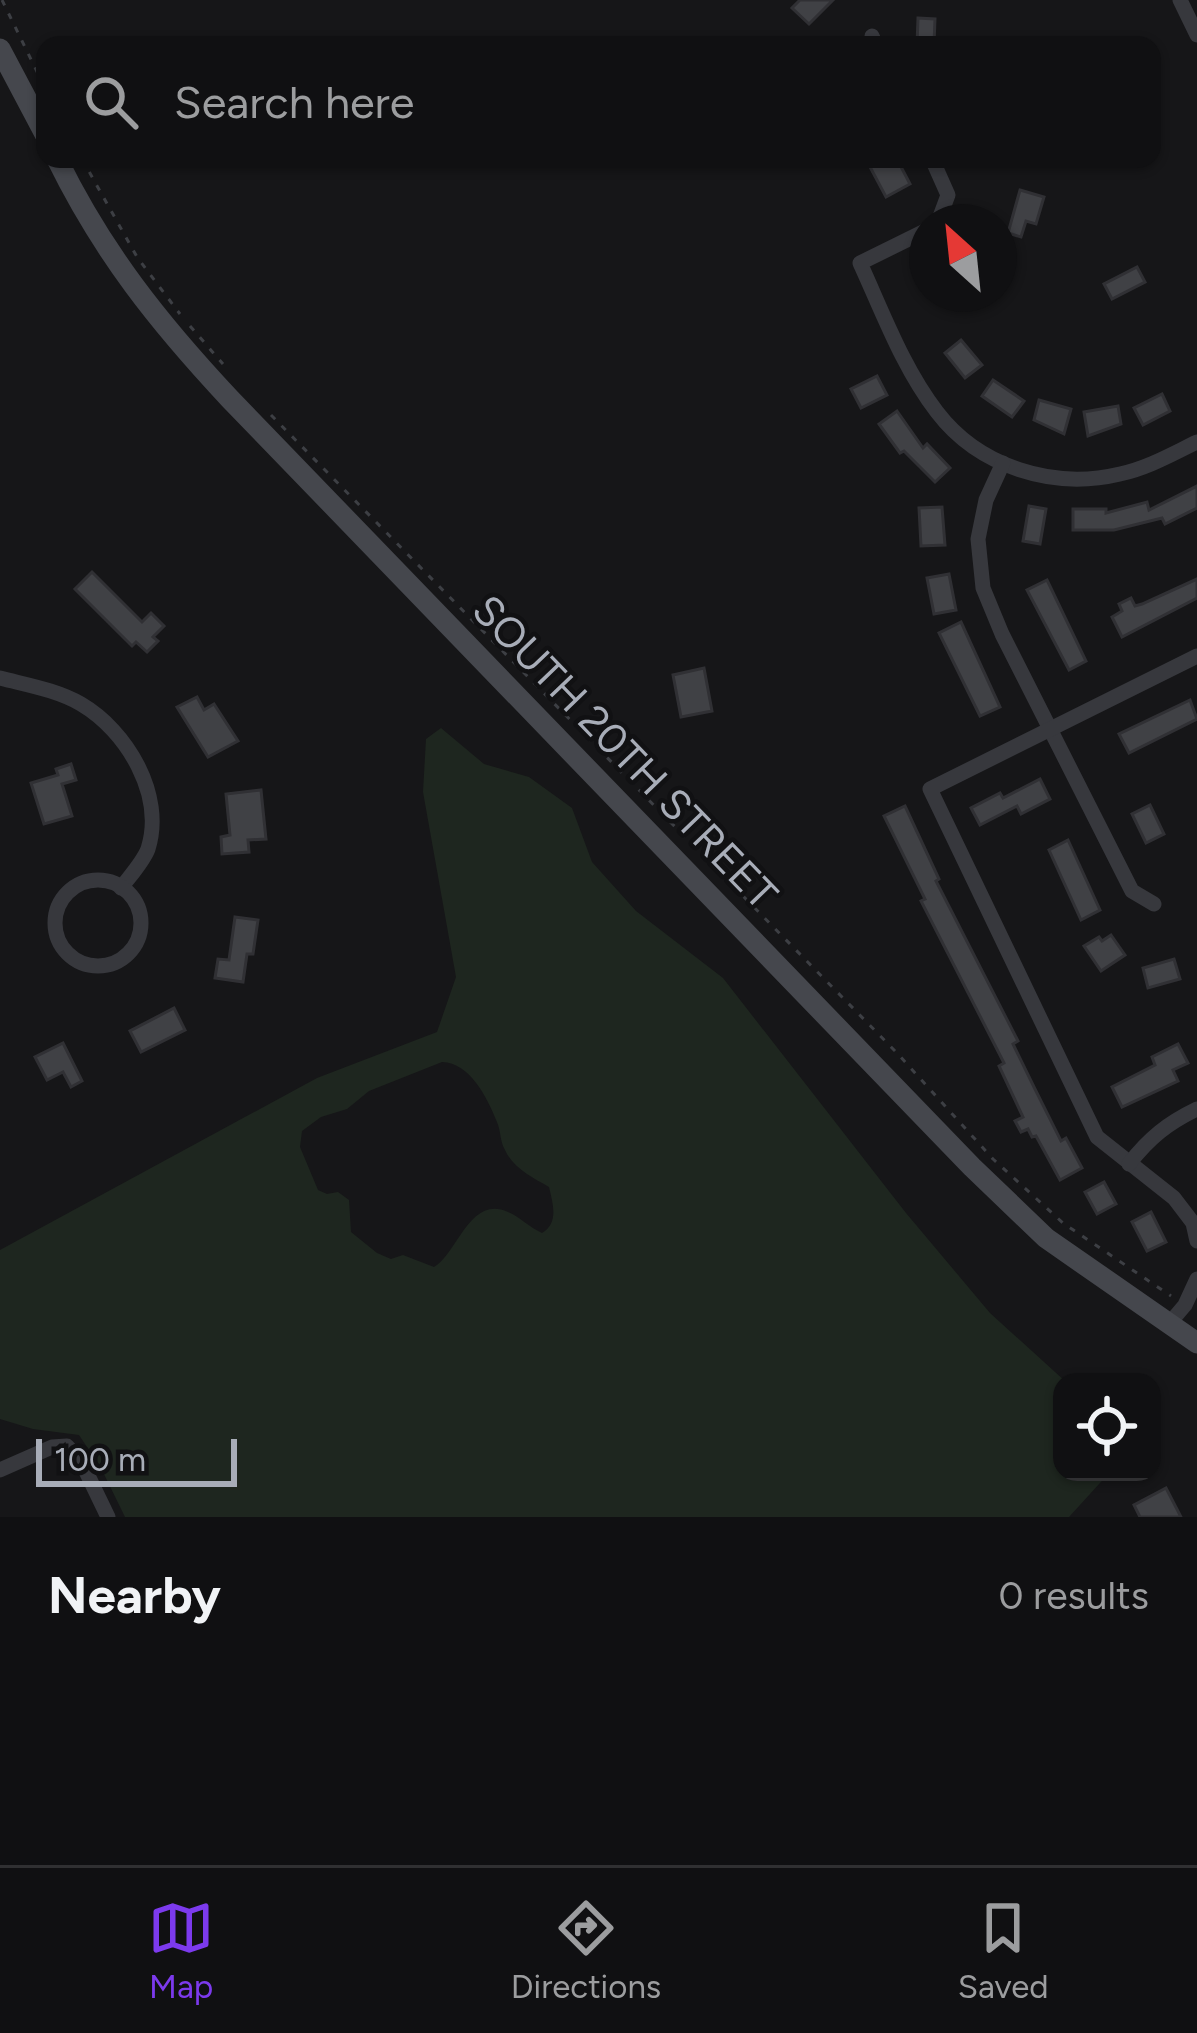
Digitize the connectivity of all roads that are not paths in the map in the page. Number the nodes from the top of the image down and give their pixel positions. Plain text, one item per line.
1 (1180, 0) edge
2 (1197, 35) edge
3 (0, 50) edge
4 (36, 117) edge
5 (62, 168) edge
6 (936, 168) edge
7 (945, 204) edge
8 (909, 239) edge
9 (1197, 442) edge
10 (1003, 464) junction
11 (1197, 656) edge
12 (0, 678) edge
13 (1051, 727) junction
14 (122, 888) junction
15 (1154, 904) dead end
16 (1197, 1109) edge
17 (1129, 1164) junction
18 (1197, 1241) edge
19 (1197, 1279) edge
20 (1168, 1325) junction
21 (1197, 1343) edge
22 (0, 1470) edge
23 (108, 1517) edge

1 - 2 street
3 - 4 main road
5 - 20 main road, SOUTH 20TH STREET
6 - 7 street
8 - 10 street
9 - 10 street
10 - 13 street
11 - 13 street
12 - 14 street
13 - 15 street
13 - 17 street
14 - 14 street
16 - 17 street
17 - 18 street
19 - 20 street
20 - 21 main road, SOUTH 20TH STREET
22 - 23 street

